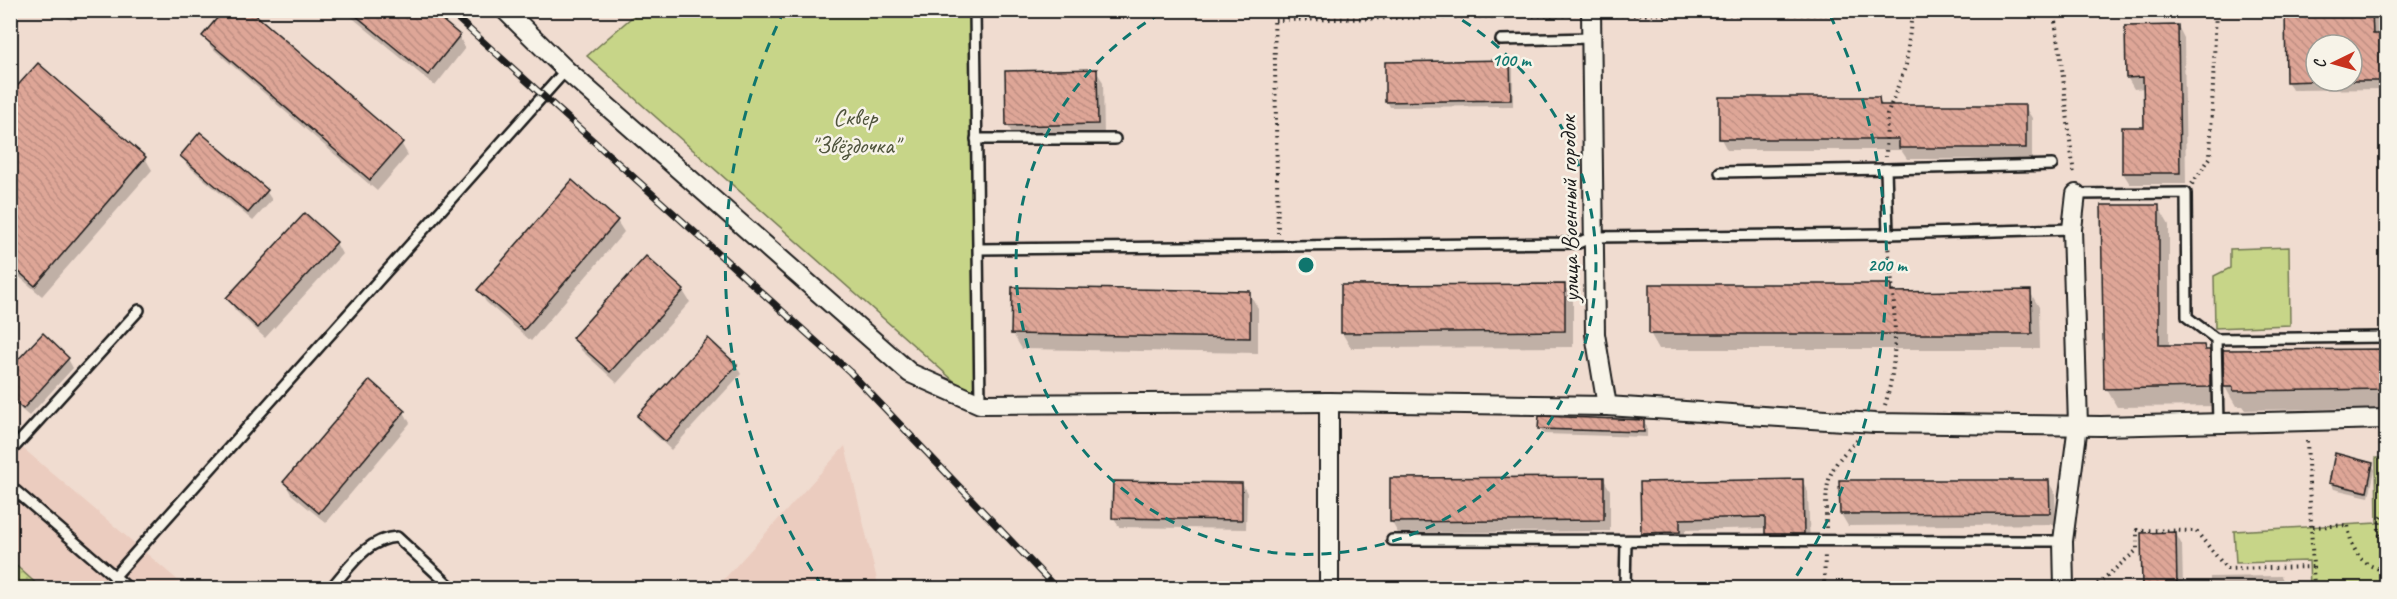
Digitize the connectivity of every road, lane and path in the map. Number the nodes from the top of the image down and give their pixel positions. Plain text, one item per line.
1 (505, 10) edge
2 (975, 10) edge
3 (1274, 10) edge
4 (1591, 10) edge
5 (2216, 10) edge
6 (1912, 12) edge
7 (2053, 12) edge
8 (1591, 38) junction
9 (1501, 40) dead end
10 (566, 70) junction
11 (1115, 139) dead end
12 (976, 140) junction
13 (2052, 165) dead end
14 (1886, 169) junction
15 (1720, 172) dead end
16 (2186, 193) junction
17 (2076, 194) junction
18 (2072, 229) junction
19 (1888, 234) junction
20 (1592, 237) junction
21 (1278, 246) junction
22 (979, 249) junction
23 (139, 310) dead end
24 (2386, 337) edge
25 (2216, 339) junction
26 (1329, 402) junction
27 (980, 404) junction
28 (1607, 406) junction
29 (2386, 419) edge
30 (1875, 423) junction
31 (2218, 423) junction
32 (2078, 425) junction
33 (2307, 441) dead end
34 (10, 452) edge
35 (10, 486) edge
36 (2386, 512) edge
37 (2313, 527) junction
38 (1392, 540) dead end
39 (1826, 540) junction
40 (1626, 541) junction
41 (2063, 541) junction
42 (2386, 545) edge
43 (2314, 567) junction
44 (2386, 570) edge
45 (114, 577) junction
46 (449, 585) dead end
47 (128, 588) edge
48 (331, 588) edge
49 (1329, 588) edge
50 (1625, 588) edge
51 (1824, 588) edge
52 (2064, 588) edge
53 (2093, 588) edge
54 (2314, 588) edge

1 - 10 street
2 - 12 lane
3 - 21 path
4 - 8 street, улица Военный городок
5 - 16 path
6 - 7 path
6 - 14 path
7 - 17 path
8 - 9 lane
8 - 20 street, улица Военный городок
10 - 27 street
10 - 45 lane
11 - 12 lane
12 - 22 lane
13 - 14 lane
14 - 15 lane
14 - 19 lane
16 - 17 lane
16 - 25 lane
17 - 18 street
18 - 19 lane
18 - 32 street
19 - 20 lane
19 - 30 path
20 - 21 lane
20 - 28 street, улица Военный городок
21 - 22 lane
22 - 27 lane
23 - 34 lane
24 - 25 lane
25 - 31 lane
26 - 27 street
26 - 28 street
26 - 49 street
28 - 30 street
29 - 31 street
30 - 32 street
30 - 39 path
31 - 32 street
32 - 41 street
33 - 37 path
35 - 45 lane
36 - 42 path
37 - 43 path
37 - 44 path
38 - 40 lane
39 - 40 lane
39 - 41 lane
39 - 51 path
40 - 50 lane
41 - 52 street
43 - 53 path
43 - 54 path
45 - 47 lane
46 - 48 lane

